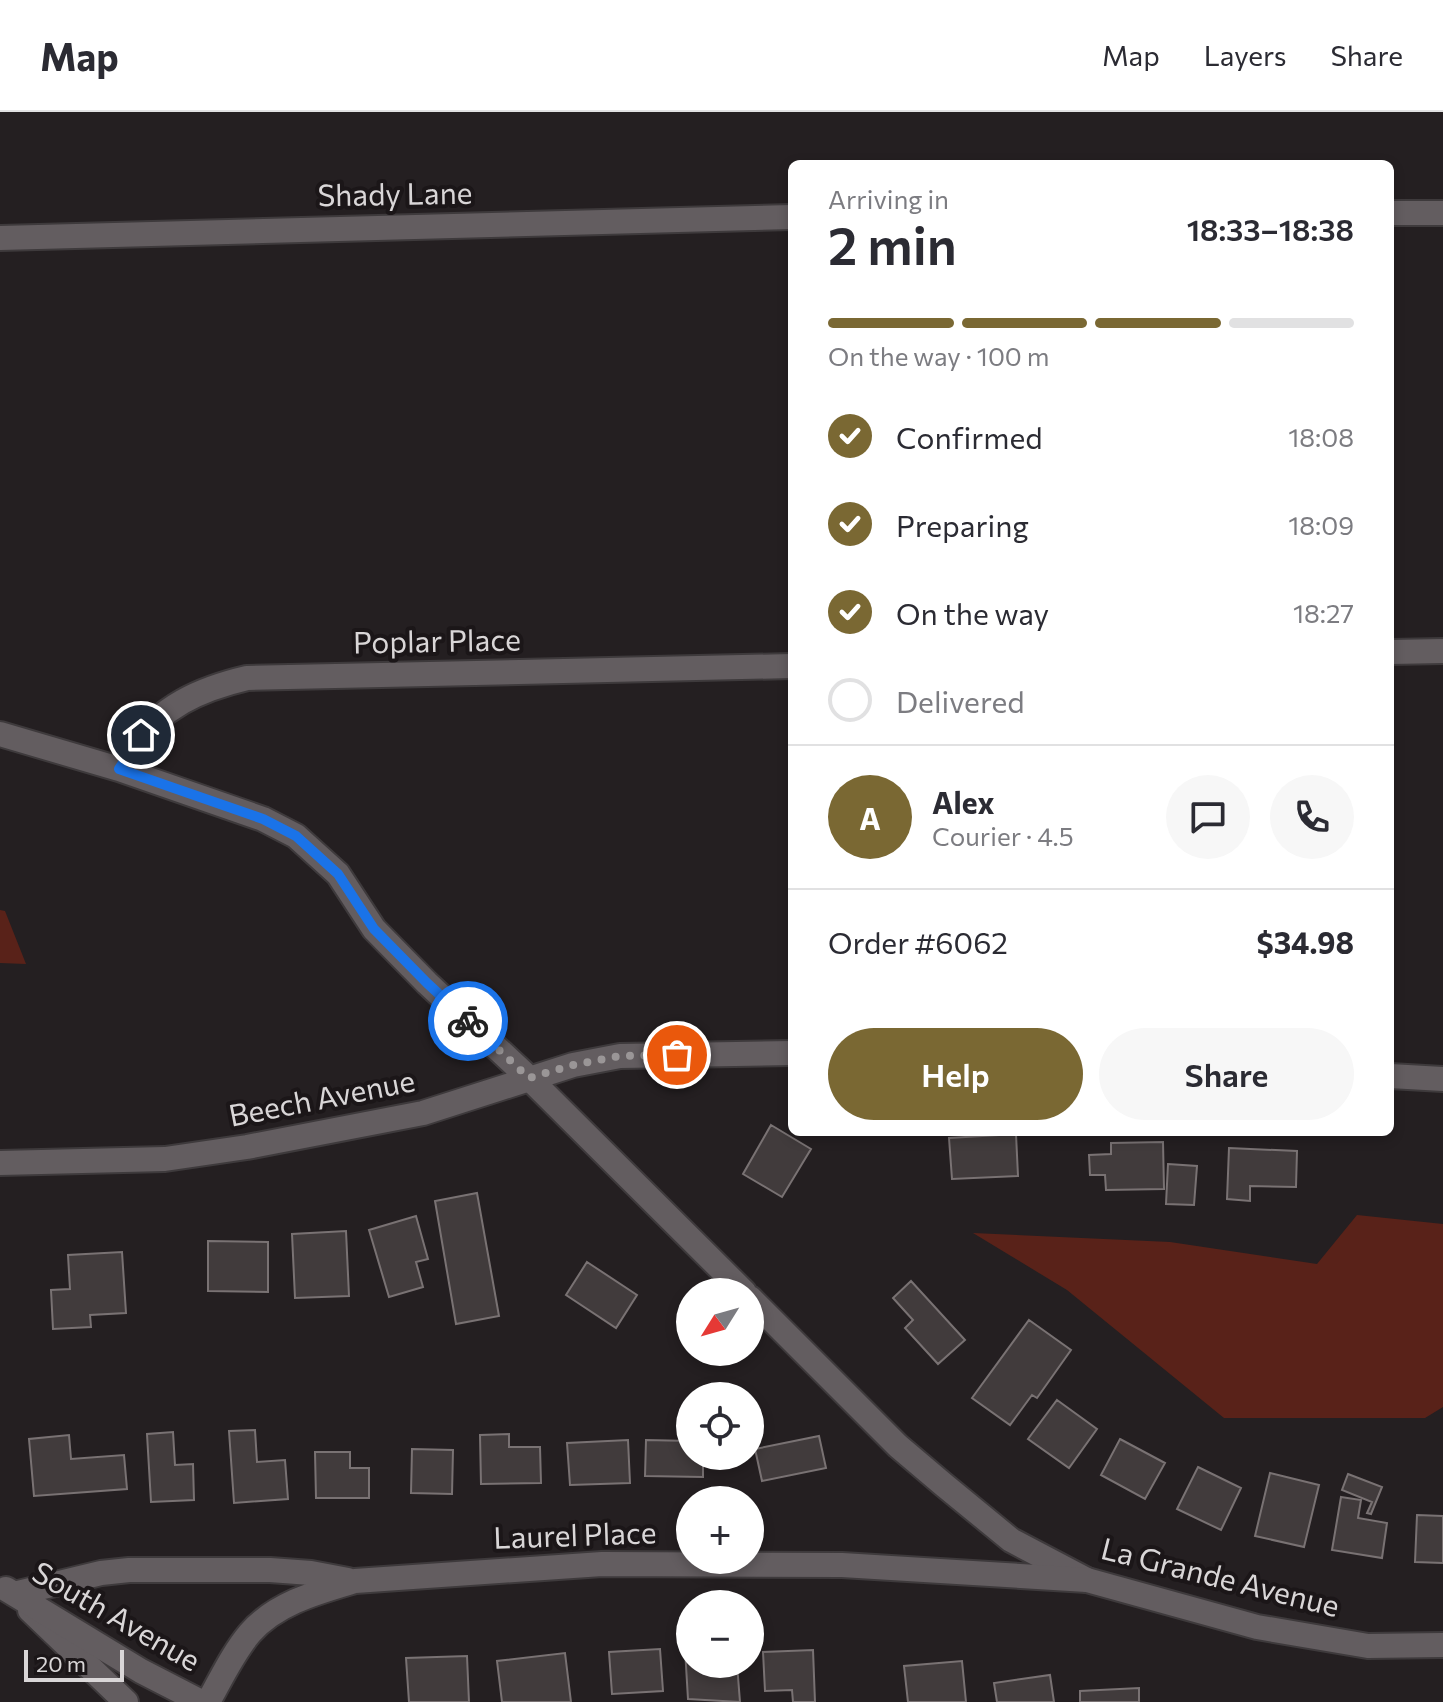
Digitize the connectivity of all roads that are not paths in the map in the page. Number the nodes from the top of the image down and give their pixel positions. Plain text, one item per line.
1 (1394, 213) edge
2 (1443, 213) edge
3 (788, 217) edge
4 (0, 238) edge
5 (1443, 651) edge
6 (1394, 652) edge
7 (788, 666) edge
8 (0, 734) edge
9 (119, 769) junction
10 (788, 1053) edge
11 (1394, 1076) edge
12 (529, 1078) junction
13 (1443, 1079) edge
14 (0, 1163) edge
15 (730, 1278) edge
16 (764, 1312) edge
17 (1087, 1580) junction
18 (355, 1581) junction
19 (7, 1590) edge
20 (1443, 1645) edge
21 (126, 1702) edge
22 (201, 1702) edge
23 (208, 1702) edge

1 - 2 street
3 - 4 street, Shady Lane
5 - 6 street
7 - 9 street, Poplar Place
8 - 9 street
9 - 12 street
10 - 12 street, Beech Avenue
11 - 13 street
12 - 14 street, Beech Avenue
12 - 15 street
16 - 17 street, La Grande Avenue
17 - 18 street, Laurel Place
17 - 20 street, La Grande Avenue
18 - 19 street, Laurel Place
18 - 23 street, Laurel Place
19 - 21 street
19 - 22 street, South Avenue

